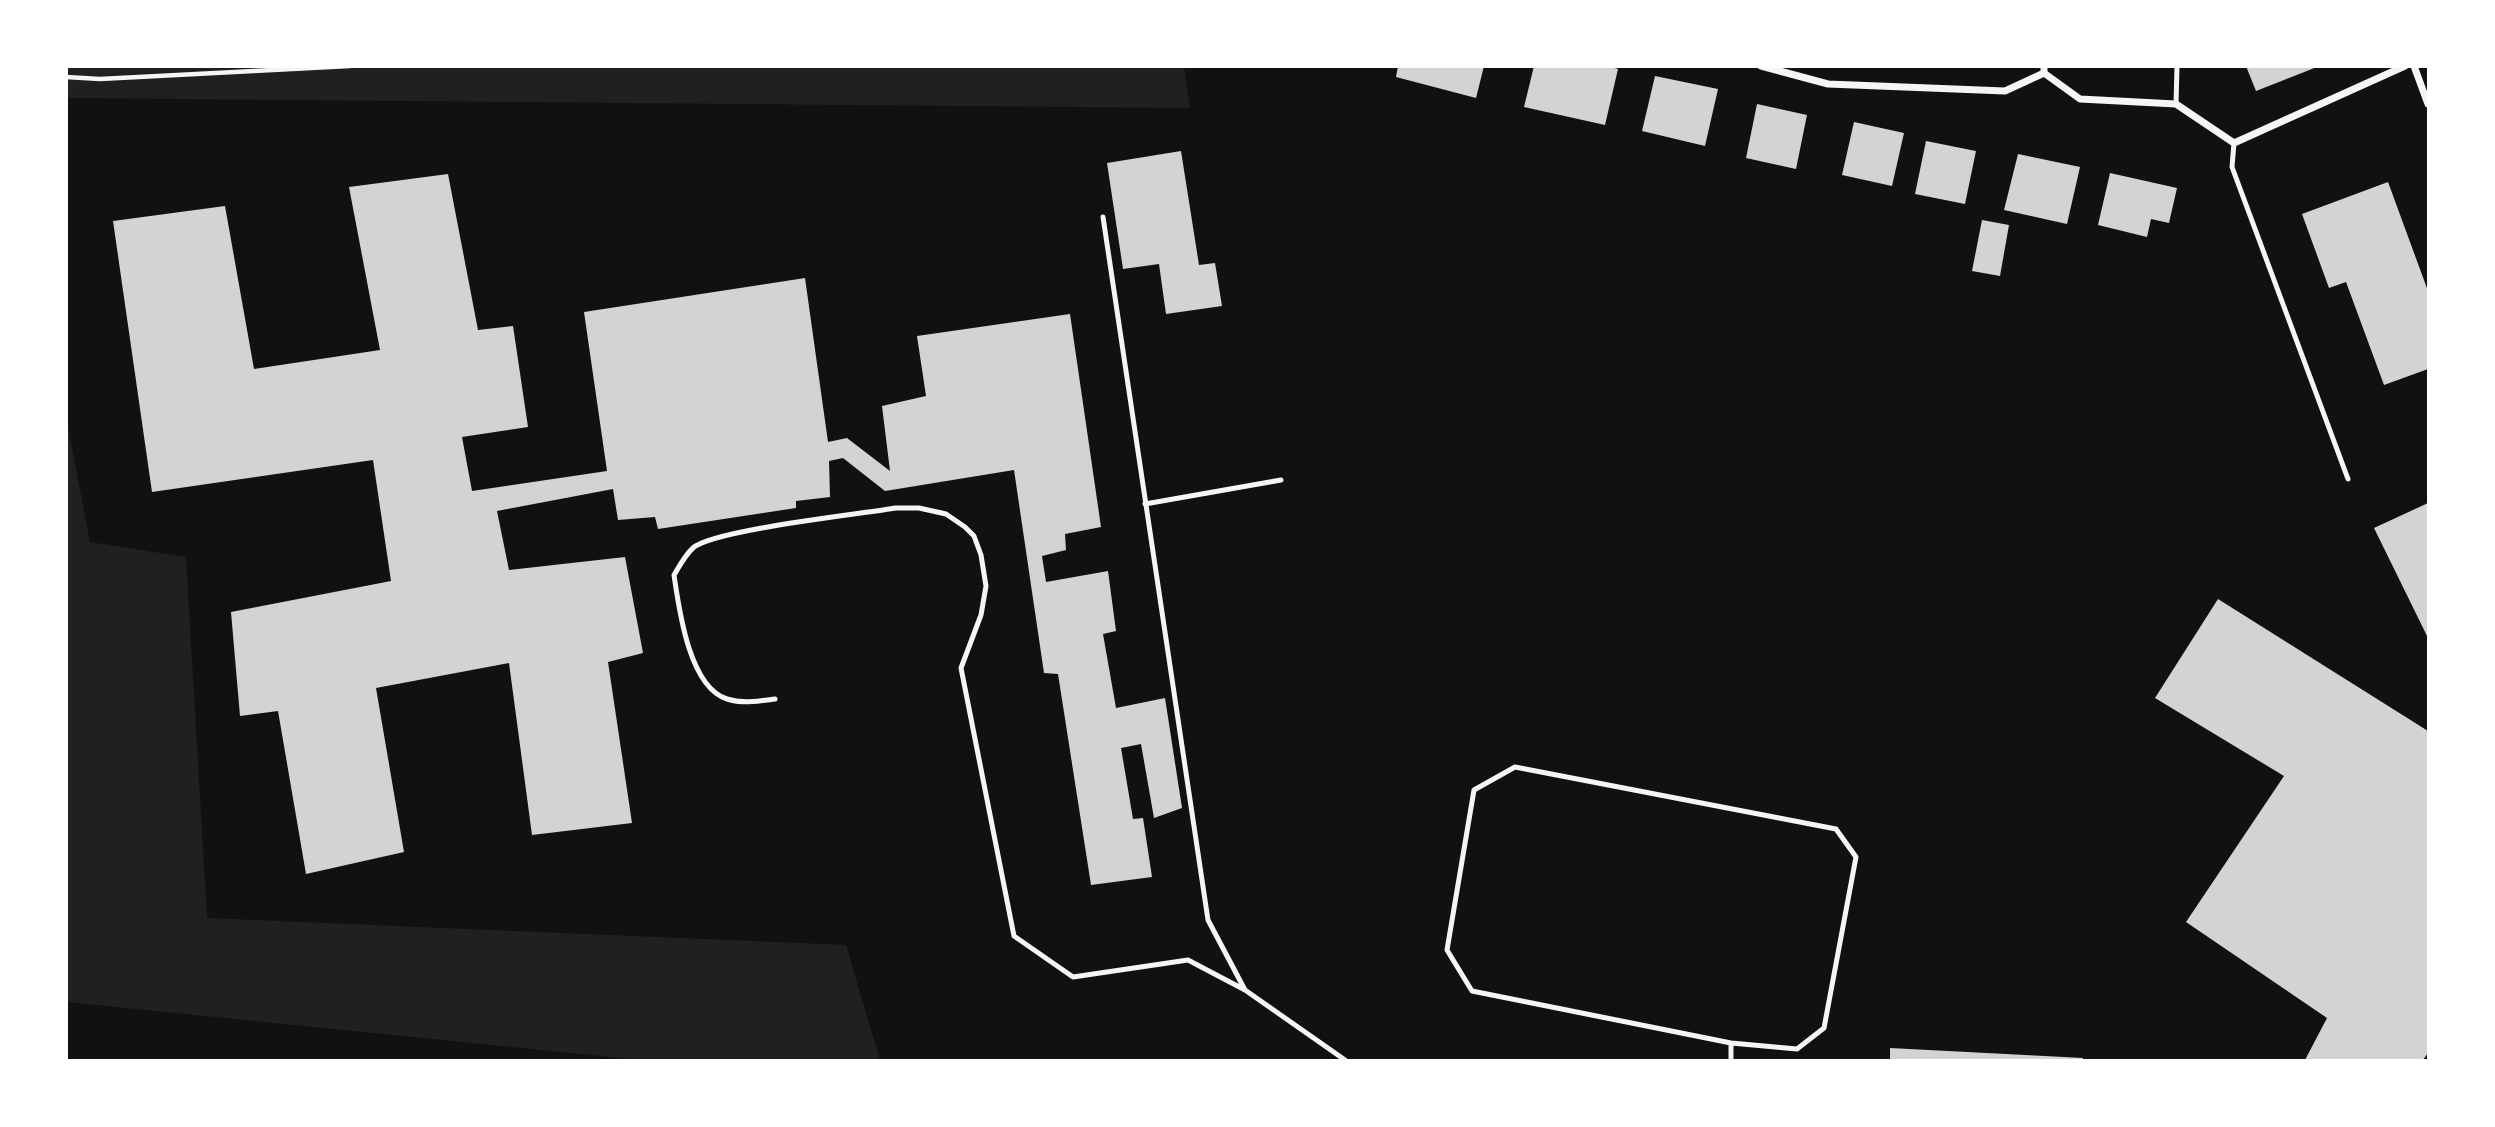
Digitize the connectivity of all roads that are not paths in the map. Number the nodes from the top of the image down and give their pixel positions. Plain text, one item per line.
1 (1761, 66) edge
2 (2177, 66) edge
3 (2405, 66) edge
4 (2414, 66) edge
5 (2044, 70) edge
6 (2176, 104) junction
7 (2428, 104) edge
8 (2234, 142) junction
9 (1103, 217) dead end
10 (2348, 479) dead end
11 (1281, 480) dead end
12 (1145, 504) junction
13 (775, 699) dead end
14 (1245, 990) junction
15 (1731, 1043) junction
16 (1345, 1060) edge
17 (1731, 1060) edge

1 - 5 street
2 - 6 lane
3 - 8 street
4 - 7 street
5 - 6 street
6 - 8 street
8 - 10 lane
9 - 12 lane
11 - 12 lane
12 - 14 lane
13 - 14 lane
14 - 16 lane
15 - 15 lane
15 - 17 lane

